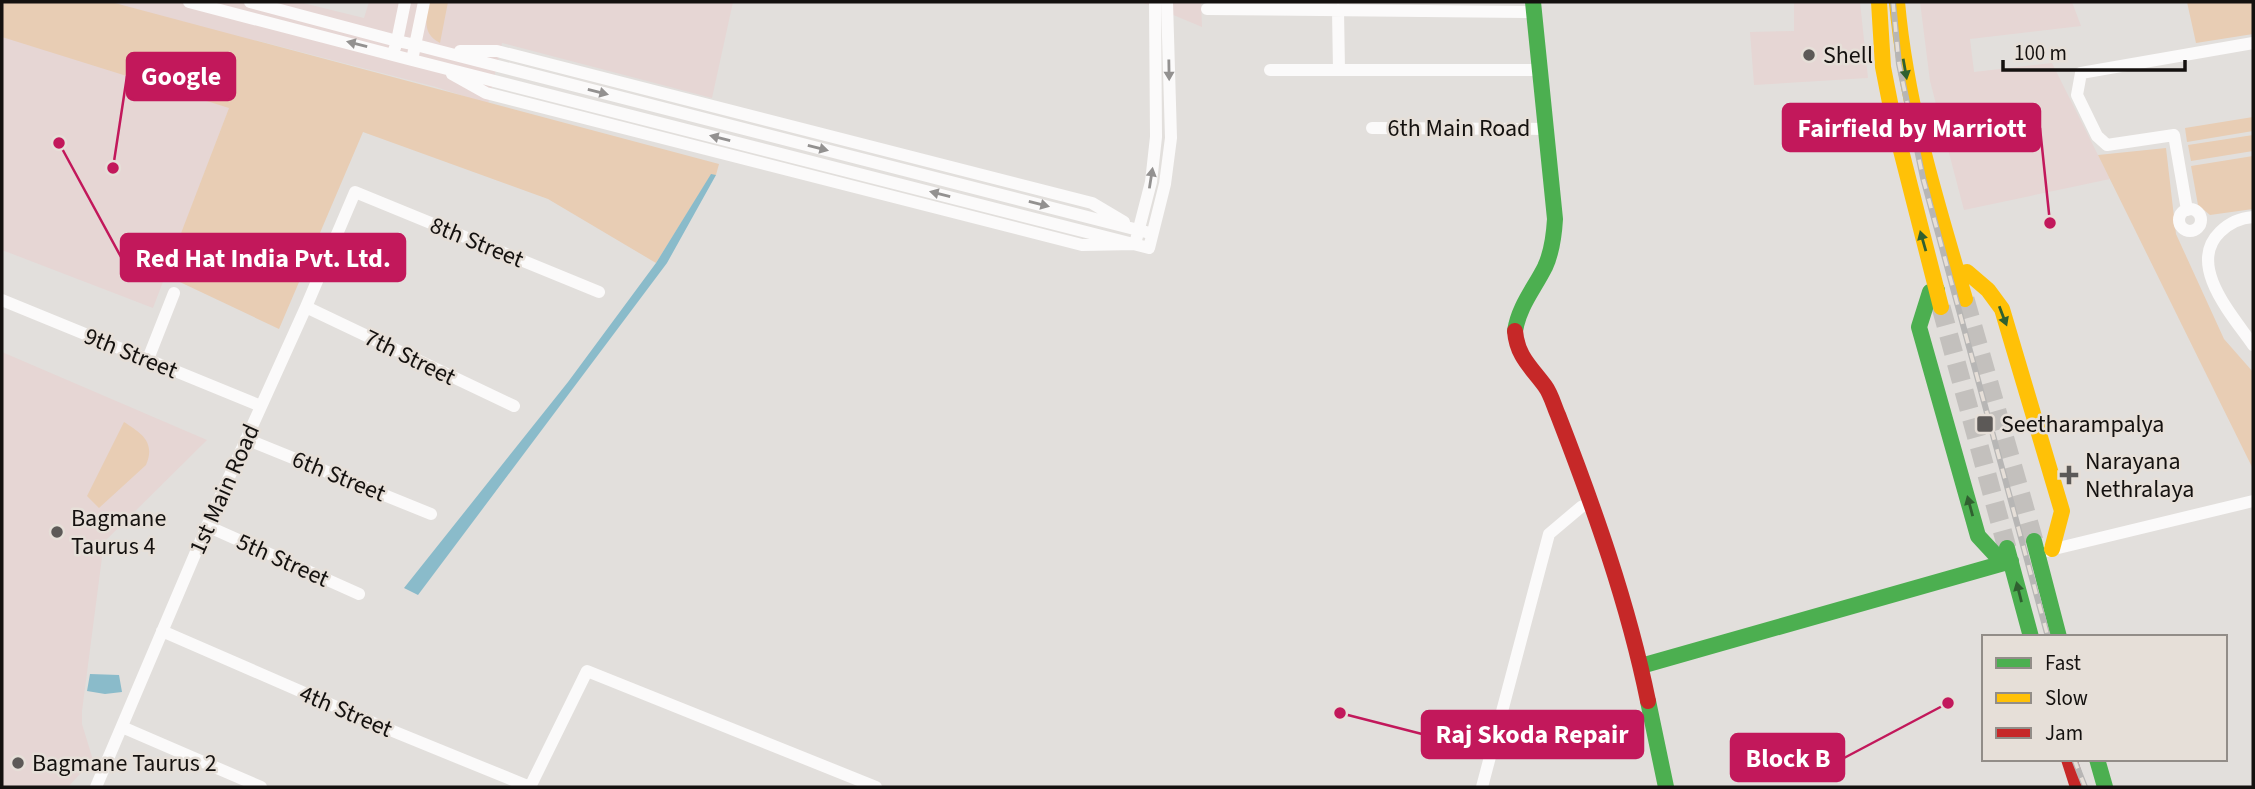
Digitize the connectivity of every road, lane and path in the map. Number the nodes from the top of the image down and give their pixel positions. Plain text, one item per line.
1 (189, 2) edge
2 (250, 2) edge
3 (405, 2) edge
4 (424, 2) edge
5 (1155, 2) edge
6 (1167, 2) edge
7 (1879, 2) edge
8 (1897, 2) edge
9 (1322, 6) edge
10 (1533, 7) edge
11 (1207, 9) dead end
12 (1339, 10) junction
13 (397, 41) junction
14 (2253, 43) edge
15 (416, 45) junction
16 (442, 52) junction
17 (393, 54) junction
18 (412, 60) junction
19 (438, 66) junction
20 (1270, 70) dead end
21 (1339, 70) junction
22 (1540, 70) junction
23 (1371, 128) dead end
24 (1546, 129) junction
25 (355, 192) joint
26 (2253, 217) edge
27 (1139, 230) junction
28 (1153, 234) junction
29 (1135, 244) junction
30 (2209, 249) junction
31 (1958, 274) junction
32 (1937, 290) junction
33 (600, 292) dead end
34 (174, 293) dead end
35 (1965, 299) tunnel mouth
36 (2, 300) edge
37 (306, 307) junction
38 (1941, 307) tunnel mouth
39 (2253, 345) edge
40 (148, 359) junction
41 (261, 406) junction
42 (514, 407) dead end
43 (246, 439) junction
44 (2253, 501) edge
45 (1592, 502) junction
46 (432, 514) dead end
47 (207, 526) junction
48 (2041, 548) junction
49 (2007, 557) junction
50 (359, 594) dead end
51 (162, 631) junction
52 (2030, 635) edge
53 (2059, 635) edge
54 (1642, 666) junction
55 (122, 727) junction
56 (2070, 761) edge
57 (2097, 761) edge
58 (96, 787) edge
59 (261, 787) edge
60 (530, 787) edge
61 (875, 787) edge
62 (1482, 787) edge
63 (1666, 787) edge
64 (2078, 787) edge
65 (2105, 787) edge

17 -> 1 street
2 - 13 street
3 - 13 street
4 - 15 street
27 -> 5 street
6 -> 28 street
32 -> 7 street
8 -> 31 street
9 - 11 street
9 - 12 street
10 - 12 street
10 - 22 street
12 - 21 street
13 - 15 street
13 - 17 street
14 - 30 street
15 - 16 street
15 - 18 street
16 -> 27 street
16 - 27 street
17 - 18 street
18 - 19 street
29 -> 19 street
19 - 29 street
20 - 21 street
21 - 22 street
22 - 24 street
23 - 24 street, 6th Main Road
24 - 45 street
25 - 33 street, 8th Street
25 - 37 street, 1st Main Road
26 - 30 street
27 - 28 street
27 - 29 street
28 - 29 street
30 - 39 street
31 - 35 street
31 -> 48 street
32 - 38 street
49 -> 32 street
34 - 40 street
36 - 40 street, 9th Street
37 - 41 street, 1st Main Road
37 - 42 street, 7th Street
40 - 41 street, 9th Street
41 - 43 street, 1st Main Road
43 - 46 street, 6th Street
43 - 47 street, 1st Main Road
44 - 48 street
45 - 54 street
45 - 62 street
47 - 50 street, 5th Street
47 - 51 street, 1st Main Road
48 - 53 street
52 -> 49 street
49 - 54 street
51 - 55 street, 1st Main Road
51 - 60 street, 4th Street
54 - 63 street
55 - 58 street, 1st Main Road
55 - 59 street
56 - 64 street
57 - 65 street
60 - 61 street

